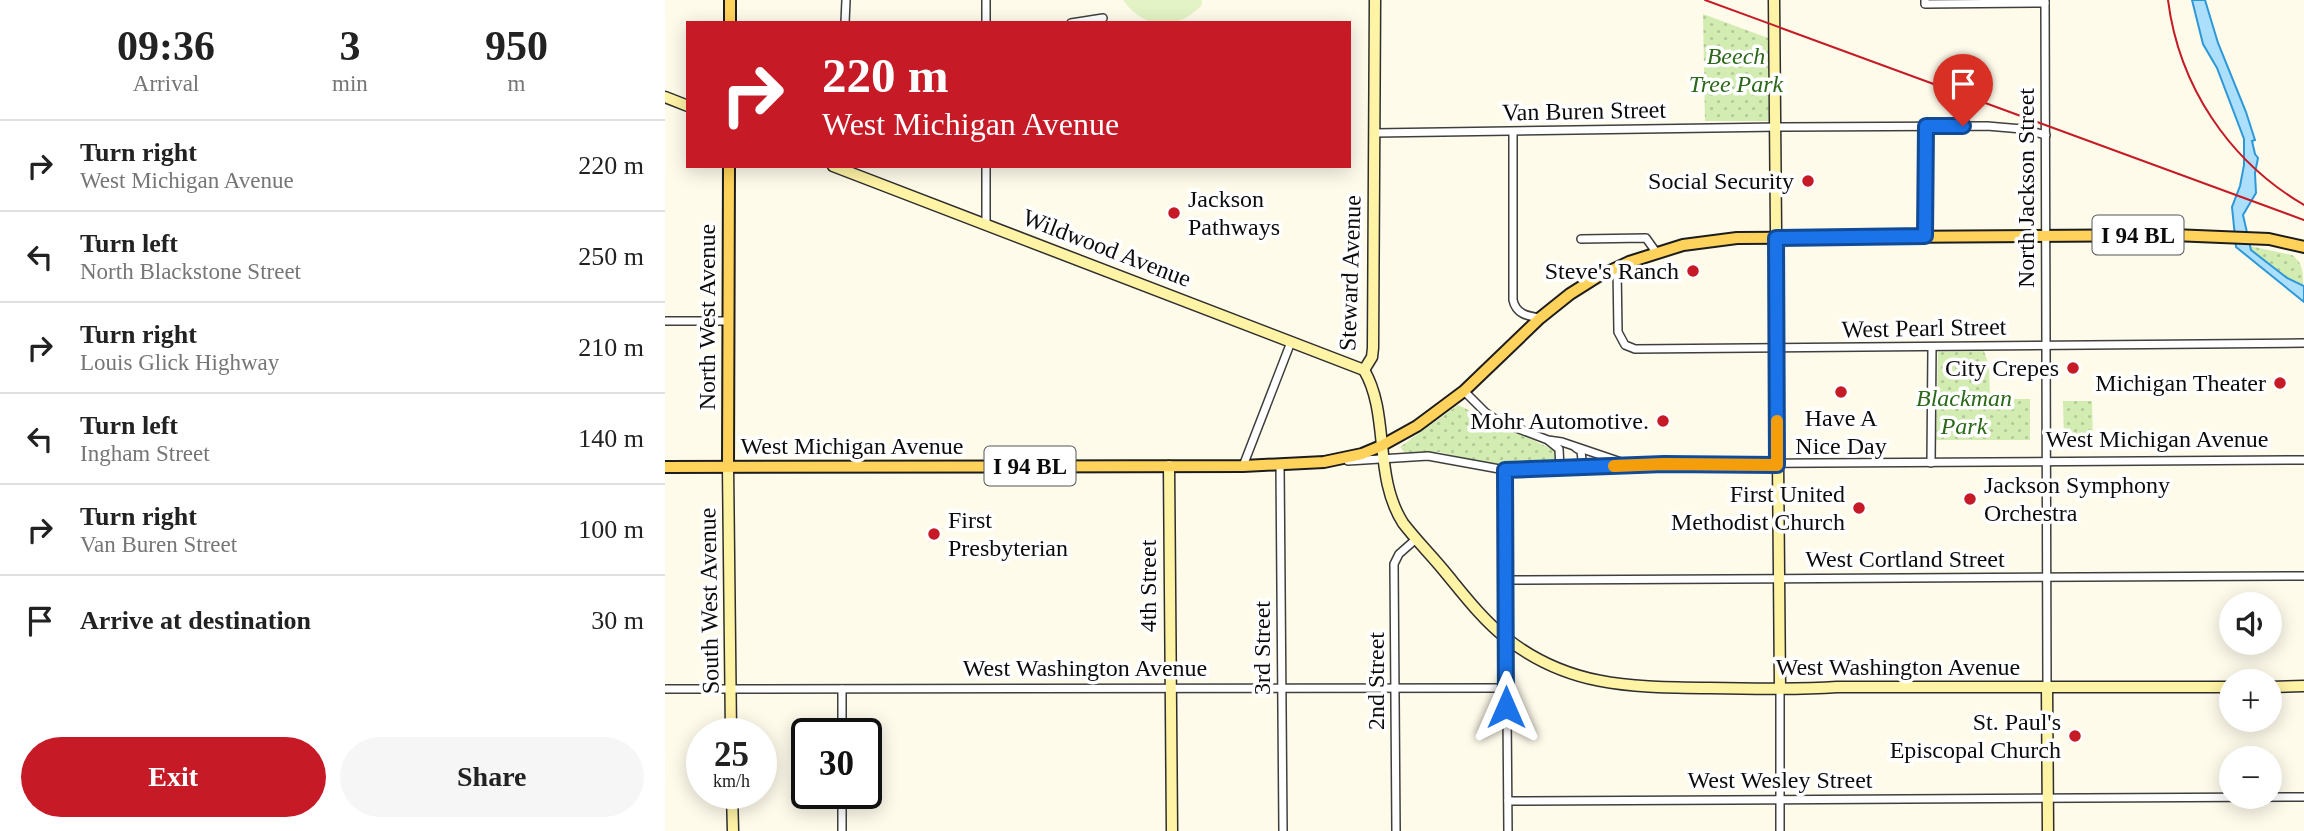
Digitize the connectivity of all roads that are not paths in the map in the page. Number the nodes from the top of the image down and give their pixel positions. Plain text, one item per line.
1 (730, 0) edge
2 (846, 0) edge
3 (986, 0) edge
4 (1375, 0) edge
5 (1775, 0) edge
6 (1925, 2) edge
7 (2045, 2) edge
8 (1103, 18) dead end
9 (730, 21) edge
10 (845, 21) edge
11 (986, 21) edge
12 (1084, 21) edge
13 (665, 97) edge
14 (686, 105) edge
15 (1926, 126) junction
16 (1775, 128) junction
17 (1513, 132) junction
18 (1375, 133) junction
19 (2046, 135) junction
20 (729, 168) edge
21 (845, 168) edge
22 (986, 168) edge
23 (986, 224) junction
24 (1925, 236) junction
25 (2045, 236) junction
26 (1776, 238) junction
27 (1581, 239) dead end
28 (2304, 247) edge
29 (1656, 252) junction
30 (1618, 267) junction
31 (1540, 318) junction
32 (665, 321) edge
33 (727, 321) junction
34 (1291, 342) junction
35 (2304, 343) edge
36 (2046, 346) junction
37 (1932, 347) junction
38 (1777, 348) junction
39 (1364, 370) junction
40 (1464, 391) junction
41 (1548, 440) junction
42 (1381, 446) junction
43 (1576, 447) junction
44 (1337, 460) junction
45 (1383, 460) junction
46 (2047, 460) junction
47 (2304, 460) edge
48 (1931, 463) junction
49 (1286, 465) junction
50 (1631, 465) junction
51 (1777, 465) junction
52 (1169, 466) junction
53 (1243, 466) junction
54 (665, 467) edge
55 (728, 467) junction
56 (1576, 468) junction
57 (1560, 469) junction
58 (1505, 470) junction
59 (1416, 539) junction
60 (2304, 576) edge
61 (2047, 577) junction
62 (1506, 580) junction
63 (1779, 580) junction
64 (1506, 638) junction
65 (1568, 672) joint
66 (2047, 687) junction
67 (2219, 687) edge
68 (2282, 687) edge
69 (2304, 687) edge
70 (1395, 688) junction
71 (1506, 688) junction
72 (665, 689) edge
73 (1170, 689) junction
74 (1282, 689) junction
75 (1780, 689) junction
76 (731, 690) junction
77 (842, 690) junction
78 (731, 718) edge
79 (842, 718) edge
80 (2048, 797) junction
81 (2304, 797) edge
82 (1780, 799) junction
83 (1508, 801) junction
84 (732, 809) edge
85 (842, 809) edge
86 (733, 831) edge
87 (842, 831) edge
88 (1172, 831) edge
89 (1283, 831) edge
90 (1396, 831) edge
91 (1508, 831) edge
92 (1780, 831) edge
93 (2048, 831) edge

1 - 9 main road
2 - 10 street
3 - 11 street
4 - 18 main road, Steward Avenue
5 - 16 main road
6 - 7 street
7 - 19 street, North Jackson Street
8 - 12 street
13 - 14 main road
15 - 16 street, Van Buren Street
15 - 19 street, Van Buren Street
15 - 24 street
16 - 17 street, Van Buren Street
16 - 26 main road
17 - 18 street, Van Buren Street
17 - 31 street
18 - 39 main road, Steward Avenue
19 - 25 street, North Jackson Street
20 - 33 main road, North West Avenue
21 - 23 main road, Wildwood Avenue
22 - 23 street
23 - 34 main road, Wildwood Avenue
24 - 25 main road, I 94 BL
24 - 26 main road, I 94 BL
25 - 28 main road, I 94 BL
25 - 36 street, North Jackson Street
26 - 29 main road, I 94 BL
26 - 38 main road
27 - 29 street
29 - 30 main road, I 94 BL
30 - 31 main road, I 94 BL
30 - 38 street, West Pearl Street
31 - 40 main road, I 94 BL
32 - 33 street
33 - 55 main road, North West Avenue
34 - 39 main road, Wildwood Avenue
34 - 53 street
35 - 36 street, West Pearl Street
36 - 37 street, West Pearl Street
36 - 46 street, North Jackson Street
37 - 38 street, West Pearl Street
37 - 48 street
38 - 51 main road
39 - 42 main road, Steward Avenue
40 - 41 street, West Michigan Avenue
40 - 42 main road, I 94 BL
41 - 43 street, West Michigan Avenue
41 - 57 street
42 - 44 main road, I 94 BL
42 - 45 main road, Steward Avenue
43 - 50 street, West Michigan Avenue
43 - 56 street
44 - 45 street, West Michigan Avenue
44 - 49 main road, I 94 BL
45 - 58 street, West Michigan Avenue
45 - 59 main road, Steward Avenue
46 - 47 street, West Michigan Avenue
46 - 48 street, West Michigan Avenue
46 - 61 street, North Jackson Street
48 - 51 street, West Michigan Avenue
49 - 53 main road, West Michigan Avenue / I 94 BL
49 - 74 street, 3rd Street
50 - 51 street, West Michigan Avenue
50 - 56 street, West Michigan Avenue
51 - 63 main road
52 - 53 main road, West Michigan Avenue / I 94 BL
52 - 55 main road, West Michigan Avenue / I 94 BL
52 - 73 main road, 4th Street
54 - 55 main road, West Michigan Avenue / I 94 BL
55 - 76 main road, South West Avenue
56 - 57 street, West Michigan Avenue
57 - 58 street, West Michigan Avenue
58 - 62 street
59 - 64 main road, Steward Avenue
59 - 70 street, 2nd Street
60 - 61 street, West Cortland Street
61 - 63 street, West Cortland Street
61 - 66 street, North Jackson Street
62 - 63 street, West Cortland Street
62 - 64 street
63 - 75 main road
64 - 65 main road, Steward Avenue
64 - 71 street
65 - 75 main road, West Washington Avenue
66 - 67 main road, West Washington Avenue
66 - 75 main road, West Washington Avenue
66 - 80 main road
68 - 69 main road
70 - 71 street, West Washington Avenue
70 - 74 street, West Washington Avenue
70 - 90 street, 2nd Street
71 - 83 street
72 - 76 street, West Washington Avenue
73 - 74 street, West Washington Avenue
73 - 77 street, West Washington Avenue
73 - 88 main road, 4th Street
74 - 89 street, 3rd Street
75 - 82 street
76 - 77 street, West Washington Avenue
76 - 78 main road, South West Avenue
77 - 79 street
80 - 81 street, West Wesley Street
80 - 82 street, West Wesley Street
80 - 93 main road
82 - 83 street, West Wesley Street
82 - 92 street
83 - 91 street
84 - 86 main road
85 - 87 street

